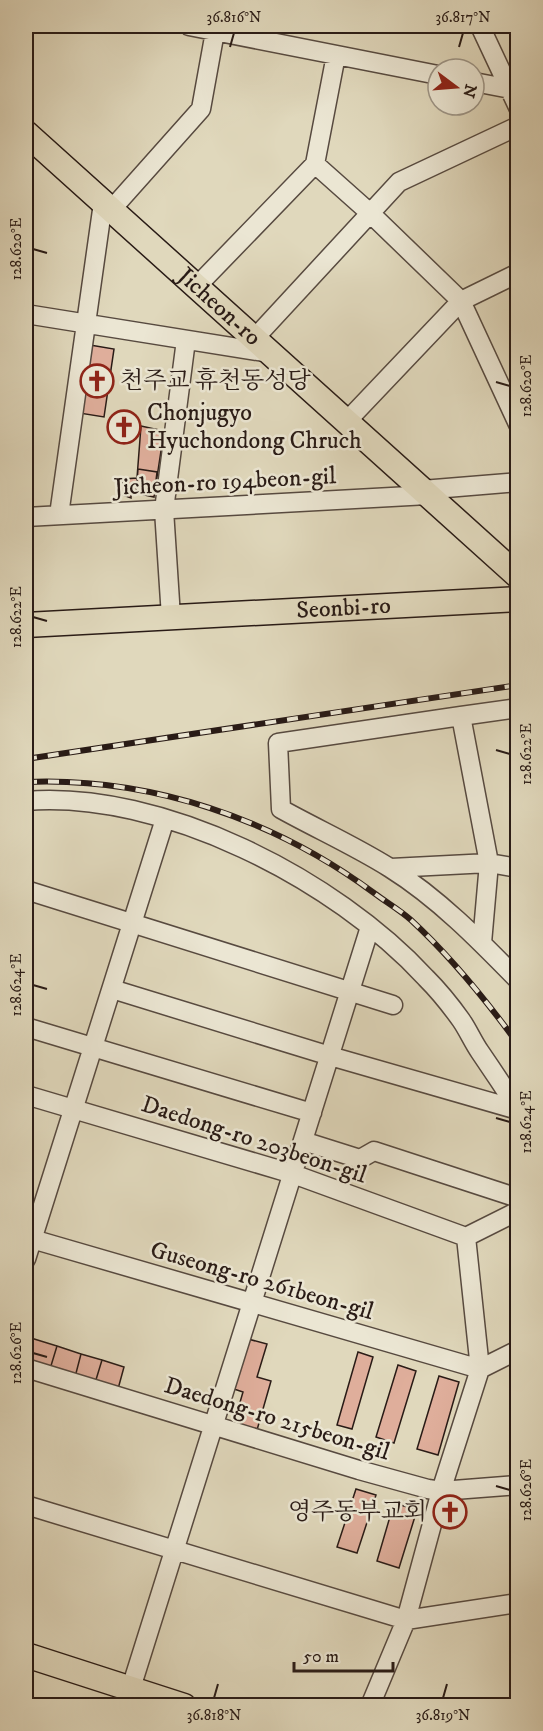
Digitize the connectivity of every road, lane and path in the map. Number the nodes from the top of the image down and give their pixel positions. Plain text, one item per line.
1 (189, 26) edge
2 (480, 26) edge
3 (215, 28) edge
4 (336, 55) junction
5 (426, 73) edge
6 (486, 84) edge
7 (513, 89) edge
8 (518, 107) edge
9 (518, 126) edge
10 (26, 133) edge
11 (315, 164) junction
12 (107, 207) junction
13 (370, 213) junction
14 (518, 273) edge
15 (196, 287) junction
16 (461, 301) junction
17 (26, 314) edge
18 (86, 324) junction
19 (186, 340) junction
20 (262, 346) junction
21 (346, 422) junction
22 (518, 424) edge
23 (518, 482) edge
24 (425, 493) junction
25 (164, 510) junction
26 (59, 515) junction
27 (26, 517) edge
28 (518, 576) edge
29 (518, 599) edge
30 (171, 617) junction
31 (26, 624) edge
32 (518, 708) edge
33 (461, 716) junction
34 (26, 801) edge
35 (165, 819) junction
36 (489, 863) junction
37 (391, 868) junction
38 (518, 868) edge
39 (26, 890) edge
40 (132, 923) junction
41 (370, 927) junction
42 (483, 944) junction
43 (518, 980) edge
44 (111, 988) junction
45 (350, 992) junction
46 (393, 1005) dead end
47 (26, 1027) edge
48 (93, 1046) junction
49 (330, 1056) junction
50 (26, 1095) edge
51 (74, 1108) junction
52 (518, 1109) edge
53 (312, 1113) junction
54 (303, 1141) junction
55 (293, 1174) junction
56 (518, 1198) edge
57 (518, 1211) edge
58 (466, 1237) junction
59 (32, 1239) junction
60 (26, 1259) edge
61 (252, 1304) junction
62 (518, 1350) edge
63 (26, 1368) edge
64 (480, 1369) junction
65 (214, 1425) junction
66 (518, 1485) edge
67 (441, 1491) junction
68 (26, 1504) edge
69 (174, 1551) junction
70 (518, 1603) edge
71 (406, 1620) junction
72 (26, 1655) edge
73 (131, 1688) junction
74 (181, 1705) edge
75 (370, 1706) edge

1 - 3 street
2 - 7 street
3 - 4 street
3 - 12 street
4 - 5 street
4 - 11 street
6 - 7 street
7 - 8 street
9 - 13 street
10 - 12 main road, Jicheon-ro
11 - 13 street
11 - 15 street
12 - 15 main road, Jicheon-ro
12 - 18 street
13 - 16 street
13 - 20 street
14 - 16 street
15 - 20 main road, Jicheon-ro
16 - 21 street
16 - 22 street
17 - 18 street
18 - 19 street
18 - 26 street
19 - 20 street
19 - 25 street
20 - 21 main road, Jicheon-ro
21 - 24 main road, Jicheon-ro
23 - 24 street, Jicheon-ro 194beon-gil
24 - 25 street, Jicheon-ro 194beon-gil
24 - 28 main road, Jicheon-ro
25 - 26 street, Jicheon-ro 194beon-gil
25 - 30 street
26 - 27 street, Jicheon-ro 194beon-gil
29 - 30 main road, Seonbi-ro
30 - 31 main road, Seonbi-ro
32 - 33 street
33 - 36 street
33 - 37 street
34 - 35 street
35 - 40 street
35 - 41 street
36 - 37 street
36 - 38 street
36 - 42 street
37 - 42 street
39 - 40 street
40 - 44 street
40 - 45 street
41 - 45 street
41 - 52 street
42 - 43 street
44 - 48 street
44 - 49 street
45 - 46 street
45 - 49 street
47 - 48 street
48 - 51 street
48 - 53 street
49 - 52 street
49 - 53 street
50 - 51 street, Daedong-ro 203beon-gil
51 - 55 street, Daedong-ro 203beon-gil
51 - 59 street
53 - 54 street
54 - 55 street
54 - 56 street
55 - 58 street, Daedong-ro 203beon-gil
55 - 61 street
57 - 58 street
58 - 64 street
59 - 60 street
59 - 61 street, Guseong-ro 261beon-gil
61 - 64 street, Guseong-ro 261beon-gil
61 - 65 street
62 - 64 street
63 - 65 street, Daedong-ro 215beon-gil
64 - 67 street
65 - 67 street, Daedong-ro 215beon-gil
65 - 69 street
66 - 67 street, Daedong-ro 215beon-gil
67 - 71 street
68 - 69 street
69 - 71 street
69 - 73 street
70 - 71 street
71 - 75 street
72 - 73 main road
73 - 74 main road

